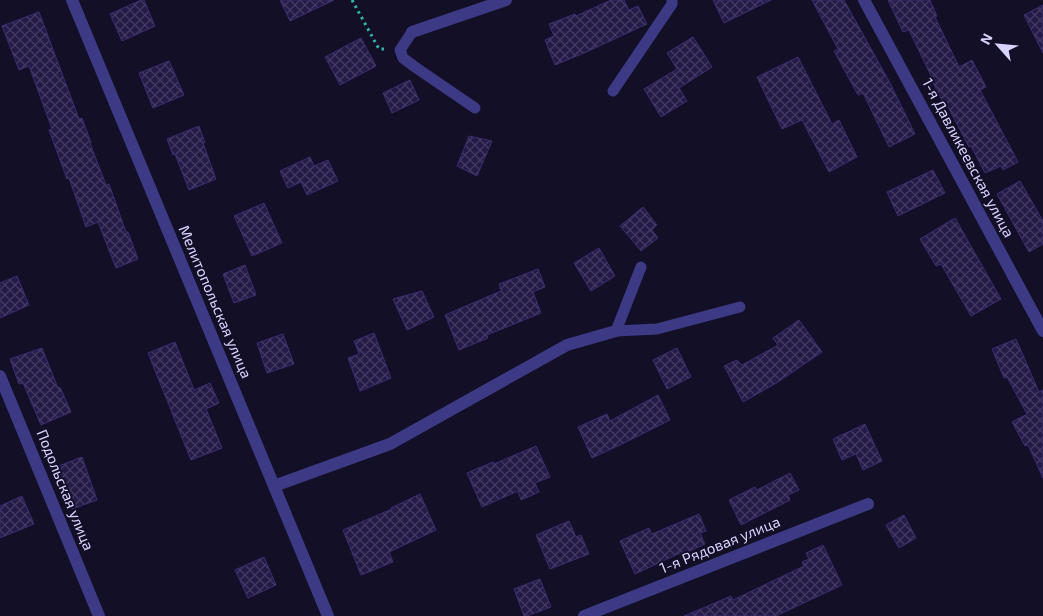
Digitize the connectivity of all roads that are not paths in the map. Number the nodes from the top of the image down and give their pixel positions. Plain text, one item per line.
1 (72, 0) edge
2 (506, 0) edge
3 (672, 0) edge
4 (864, 0) edge
5 (412, 32) joint
6 (613, 91) dead end
7 (475, 108) dead end
8 (641, 267) dead end
9 (740, 306) dead end
10 (616, 331) junction
11 (1043, 331) edge
12 (0, 376) edge
13 (274, 486) junction
14 (868, 504) dead end
15 (99, 616) edge
16 (328, 616) edge
17 (584, 616) edge

1 - 13 street, Мелитопольская улица
2 - 5 street
3 - 6 lane
4 - 11 street, 1-я Давликеевская улица
5 - 7 lane
8 - 10 lane
9 - 10 lane
10 - 13 street
12 - 15 street, Подольская улица
13 - 16 street, Мелитопольская улица
14 - 17 street, 1-я Рядовая улица

